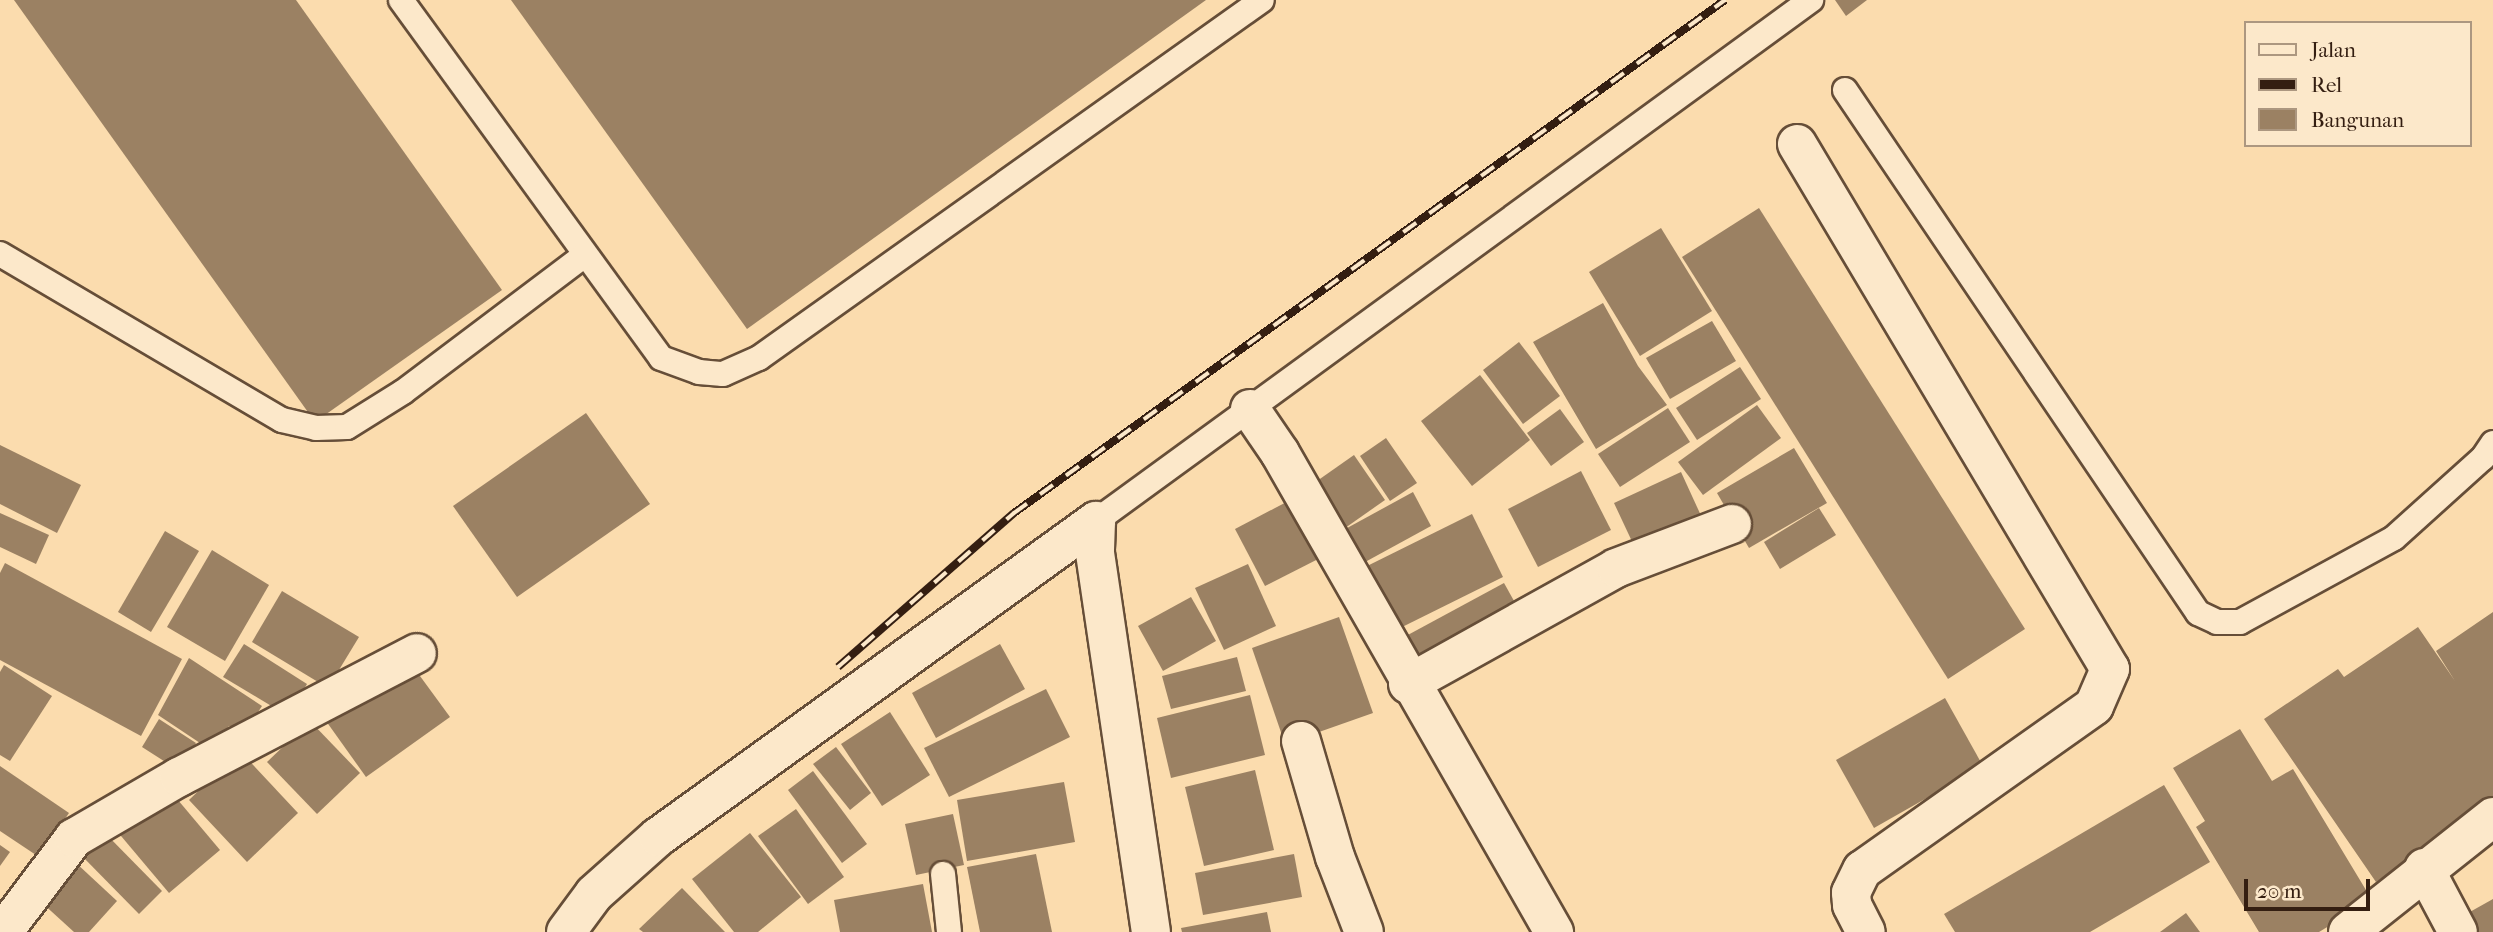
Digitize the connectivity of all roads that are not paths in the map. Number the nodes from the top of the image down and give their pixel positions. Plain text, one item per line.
1 (401, 0) edge
2 (1262, 0) edge
3 (1811, 0) edge
4 (1844, 90) dead end
5 (1797, 144) dead end
6 (0, 254) edge
7 (585, 255) junction
8 (1250, 409) junction
9 (2493, 443) edge
10 (1096, 521) junction
11 (1732, 524) dead end
12 (417, 653) dead end
13 (1408, 684) junction
14 (1301, 741) dead end
15 (2493, 817) edge
16 (2424, 868) junction
17 (943, 874) dead end
18 (3, 932) edge
19 (566, 932) edge
20 (949, 932) edge
21 (1152, 932) edge
22 (1364, 932) edge
23 (1554, 932) edge
24 (1866, 932) edge
25 (2348, 932) edge
26 (2458, 932) edge

1 - 7 lane
2 - 7 lane
3 - 8 lane
4 - 9 lane
5 - 24 street
6 - 7 lane
8 - 10 lane
8 - 13 street
10 - 19 street
10 - 21 street
11 - 13 street
12 - 18 street
13 - 23 street
14 - 22 street
15 - 16 street
16 - 25 street
16 - 26 street
17 - 20 lane

